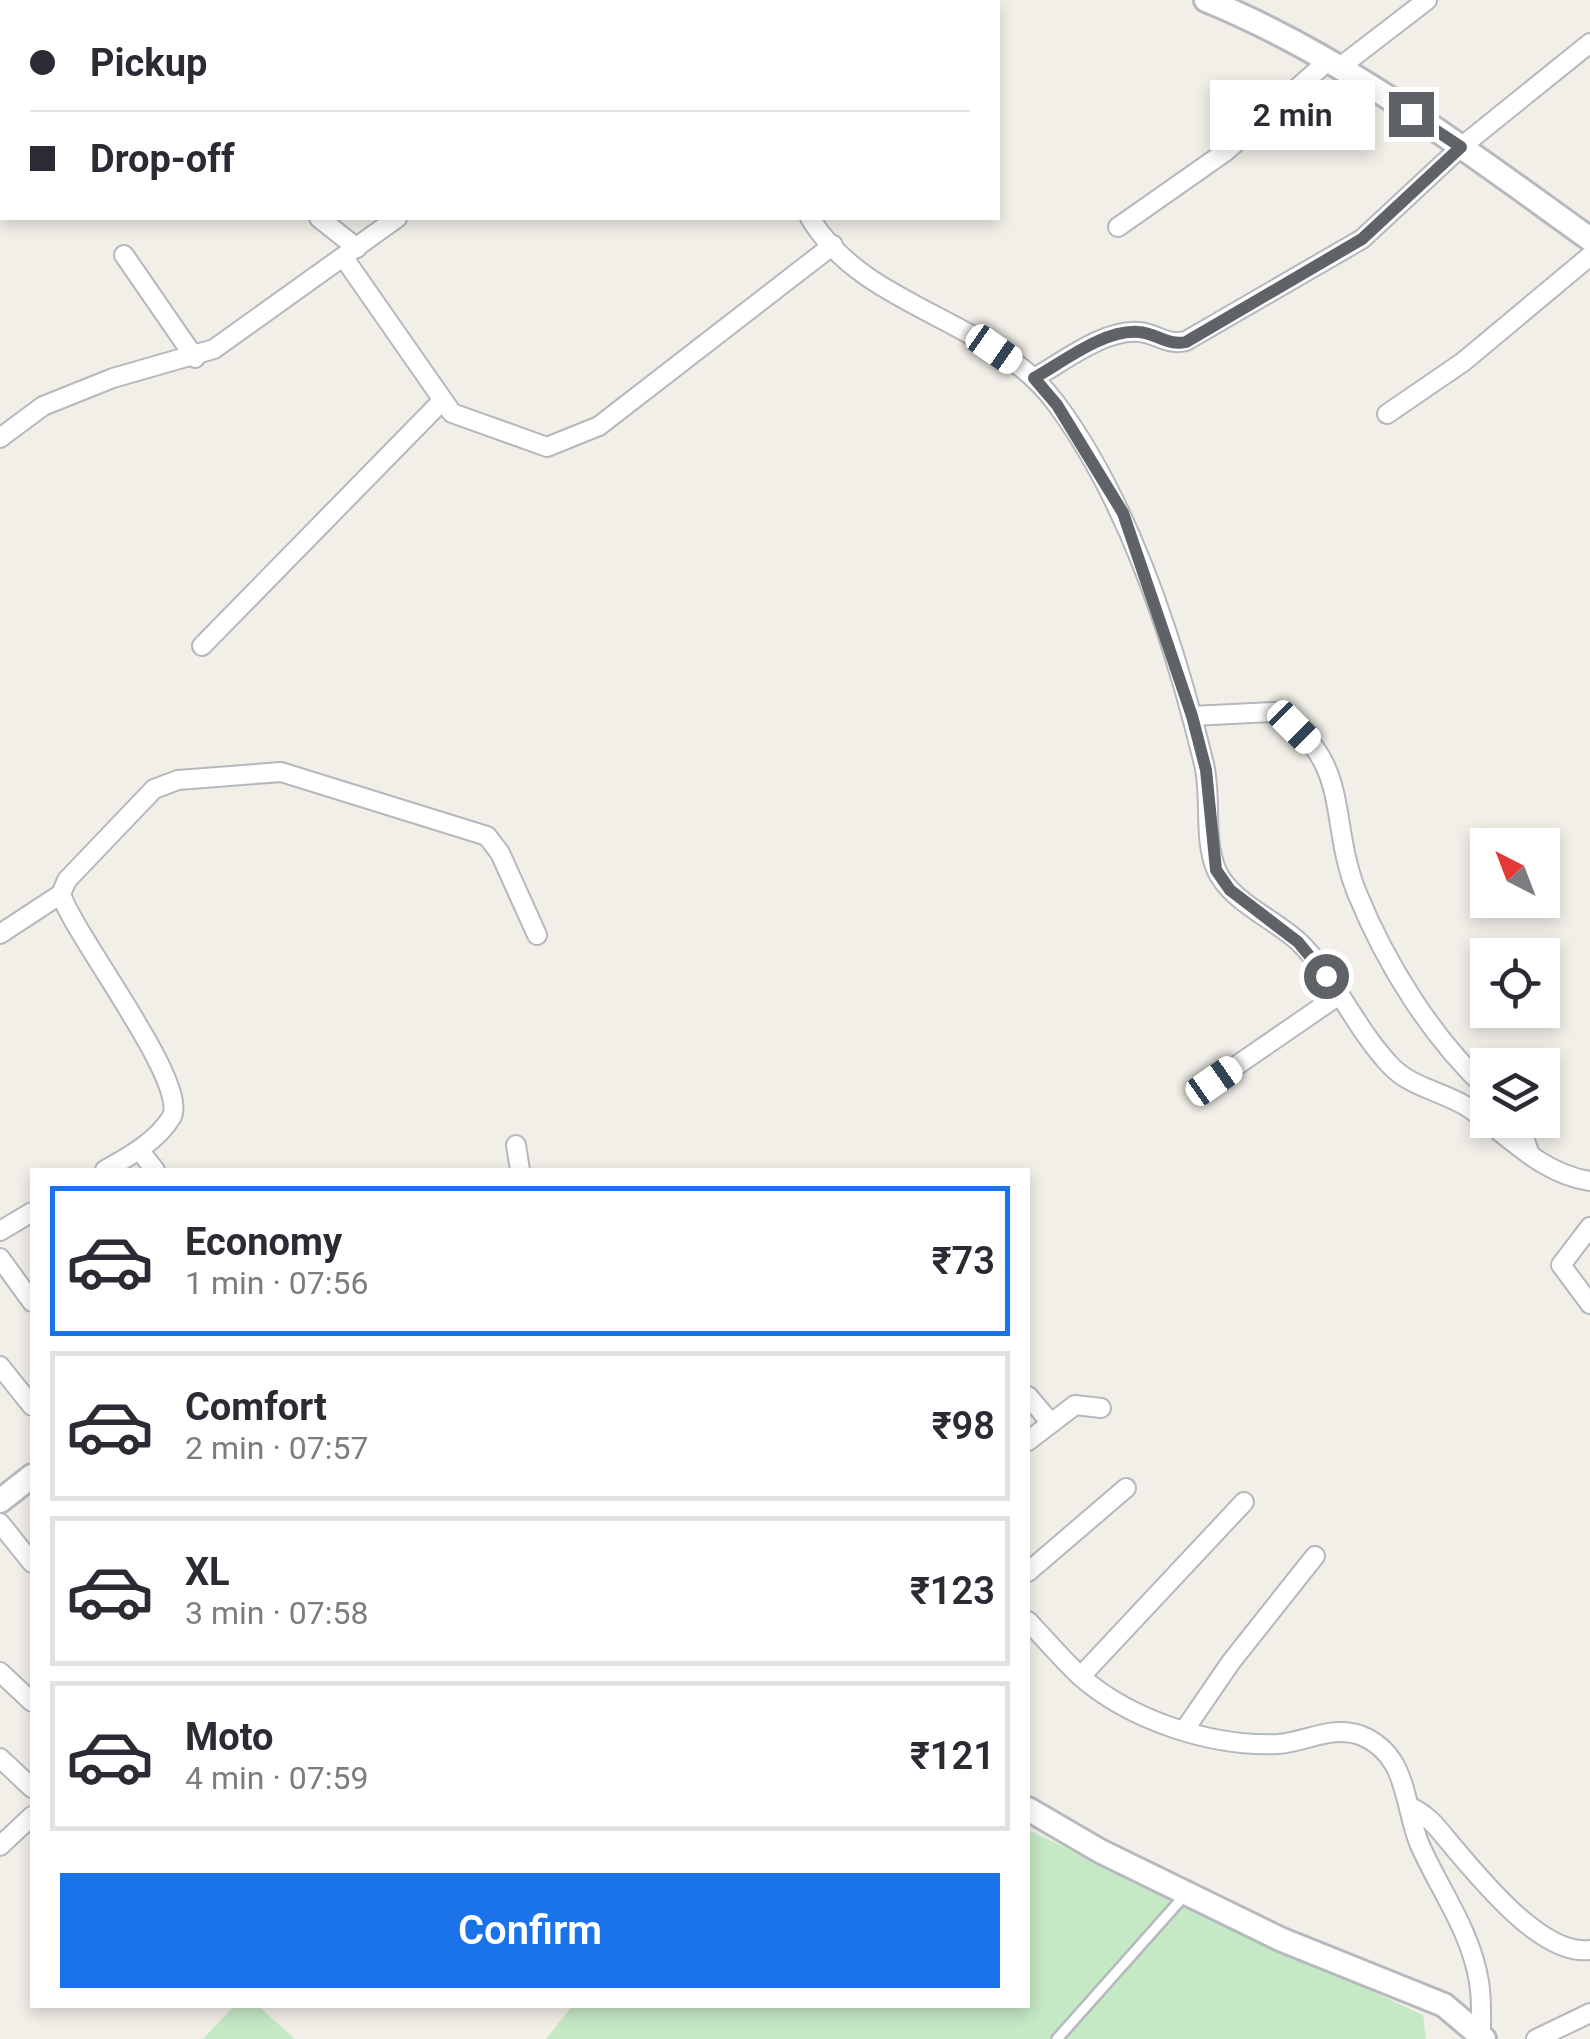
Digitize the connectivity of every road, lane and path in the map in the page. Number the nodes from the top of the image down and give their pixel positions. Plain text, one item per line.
1 (1206, 0) edge
2 (1427, 0) edge
3 (1590, 43) edge
4 (1335, 64) junction
5 (1461, 147) junction
6 (321, 220) edge
7 (394, 220) edge
8 (812, 220) edge
9 (1118, 227) dead end
10 (1590, 239) edge
11 (834, 245) junction
12 (350, 253) junction
13 (124, 254) dead end
14 (1590, 256) edge
15 (196, 358) junction
16 (1034, 378) junction
17 (442, 402) junction
18 (1387, 414) dead end
19 (0, 438) edge
20 (202, 646) dead end
21 (1192, 716) junction
22 (61, 894) junction
23 (0, 934) edge
24 (537, 935) dead end
25 (1339, 995) junction
26 (1470, 1073) edge
27 (1214, 1081) dead end
28 (1524, 1138) edge
29 (516, 1146) dead end
30 (139, 1150) junction
31 (1530, 1155) junction
32 (108, 1168) edge
33 (152, 1168) edge
34 (520, 1168) edge
35 (1590, 1182) edge
36 (30, 1213) edge
37 (1590, 1227) edge
38 (0, 1231) edge
39 (0, 1258) edge
40 (30, 1299) edge
41 (1590, 1304) edge
42 (0, 1366) edge
43 (1030, 1398) edge
44 (30, 1404) edge
45 (1101, 1408) dead end
46 (1051, 1423) junction
47 (1030, 1439) edge
48 (30, 1478) edge
49 (1126, 1488) dead end
50 (0, 1501) edge
51 (1244, 1502) dead end
52 (0, 1522) edge
53 (1316, 1556) dead end
54 (30, 1560) edge
55 (1030, 1570) edge
56 (1030, 1623) edge
57 (0, 1672) edge
58 (1081, 1676) junction
59 (30, 1700) edge
60 (1185, 1729) junction
61 (0, 1758) edge
62 (30, 1781) edge
63 (1410, 1806) junction
64 (1030, 1810) edge
65 (30, 1818) edge
66 (0, 1846) edge
67 (1186, 1893) junction
68 (1590, 1950) edge
69 (1590, 2013) edge
70 (1483, 2037) edge
71 (1057, 2039) edge
72 (1536, 2039) edge

1 - 4 street
2 - 4 street
3 - 5 street
4 - 5 street
4 - 9 street
5 - 10 street
5 - 16 street
6 - 12 street
7 - 12 street
8 - 11 street
11 - 16 street
11 - 17 street
12 - 15 street
12 - 17 street
13 - 15 street
14 - 18 street
15 - 19 street
16 - 21 street
17 - 20 street
21 - 25 street
21 - 26 street
22 - 23 street
22 - 24 street
22 - 30 street
25 - 27 street
25 - 31 street
28 - 31 street
29 - 34 street
30 - 32 street
30 - 33 street
31 - 35 street
36 - 38 street
37 - 41 street
39 - 40 street
42 - 44 street
43 - 46 street
45 - 46 street
46 - 47 street
48 - 50 street
49 - 55 street
51 - 58 street
52 - 54 street
53 - 60 street
56 - 58 street
57 - 59 street
58 - 60 street
60 - 63 street
61 - 62 street
63 - 68 street
63 - 70 street
64 - 67 street
65 - 66 street
67 - 70 street
67 - 71 lane
69 - 72 street

